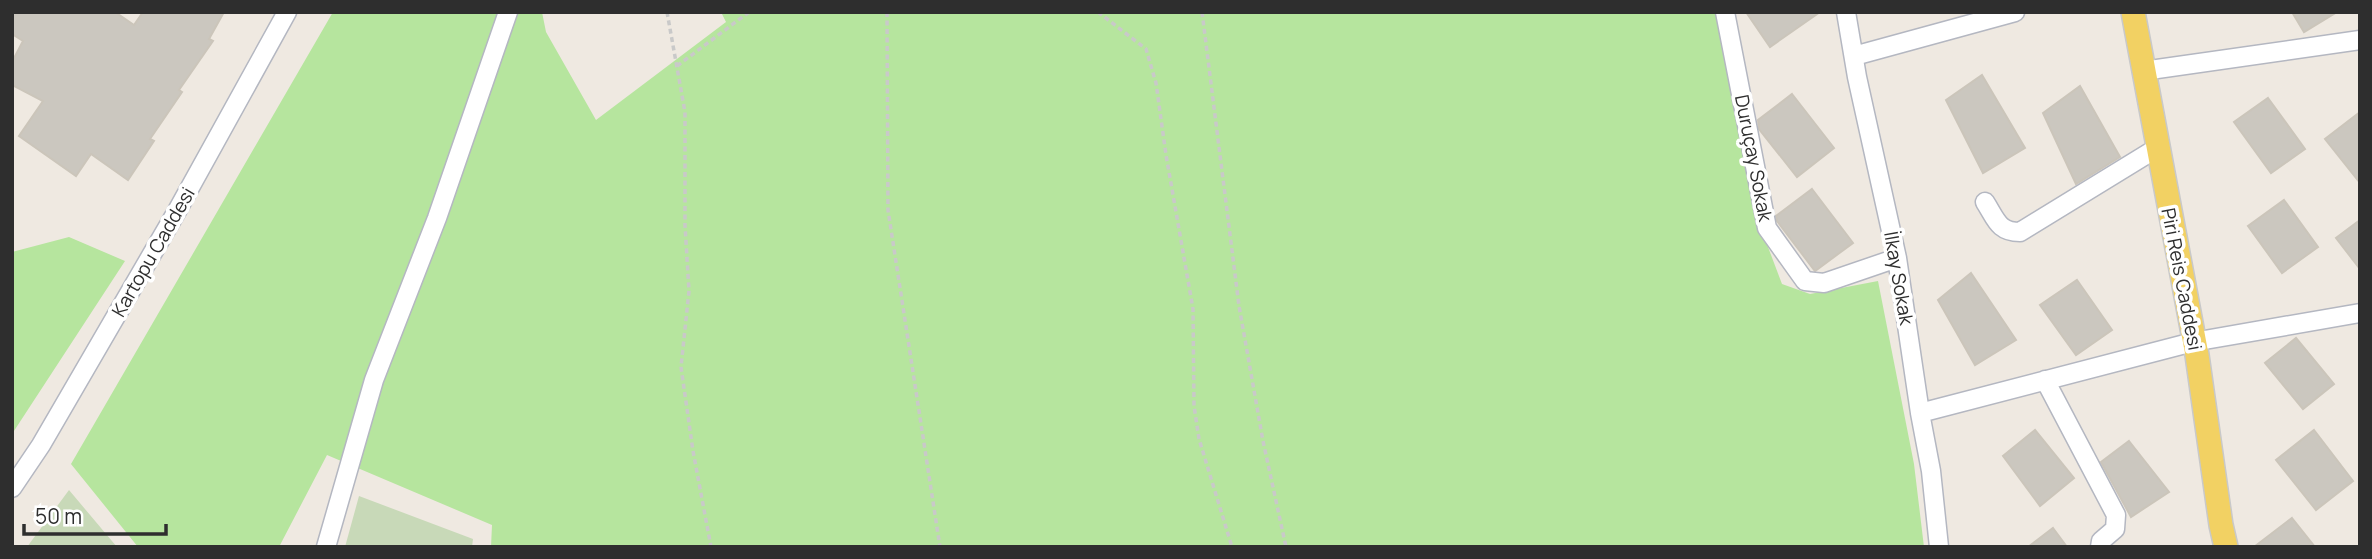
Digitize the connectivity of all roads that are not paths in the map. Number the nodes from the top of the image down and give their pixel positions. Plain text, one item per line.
1 (287, 12) edge
2 (508, 12) edge
3 (1726, 12) edge
4 (1846, 12) edge
5 (2015, 12) edge
6 (2133, 12) edge
7 (2360, 40) edge
8 (1854, 56) junction
9 (2143, 71) junction
10 (2157, 148) junction
11 (1985, 202) dead end
12 (1897, 258) junction
13 (2360, 313) edge
14 (2193, 342) junction
15 (2045, 380) junction
16 (1920, 413) junction
17 (12, 488) edge
18 (326, 547) edge
19 (1939, 547) edge
20 (2100, 547) edge
21 (2226, 547) edge

1 - 17 street, Kartopu Caddesi
2 - 18 street
3 - 12 street, Duruçay Sokak
4 - 8 street, İlkay Sokak
5 - 8 street
6 - 9 main road, Piri Reis Caddesi
7 - 9 street
8 - 12 street, İlkay Sokak
9 - 10 main road, Piri Reis Caddesi
10 - 11 street
10 - 14 main road, Piri Reis Caddesi
12 - 16 street, İlkay Sokak
13 - 14 street
14 - 15 street
14 - 21 main road, Piri Reis Caddesi
15 - 16 street
15 - 20 street
16 - 19 street, İlkay Sokak

